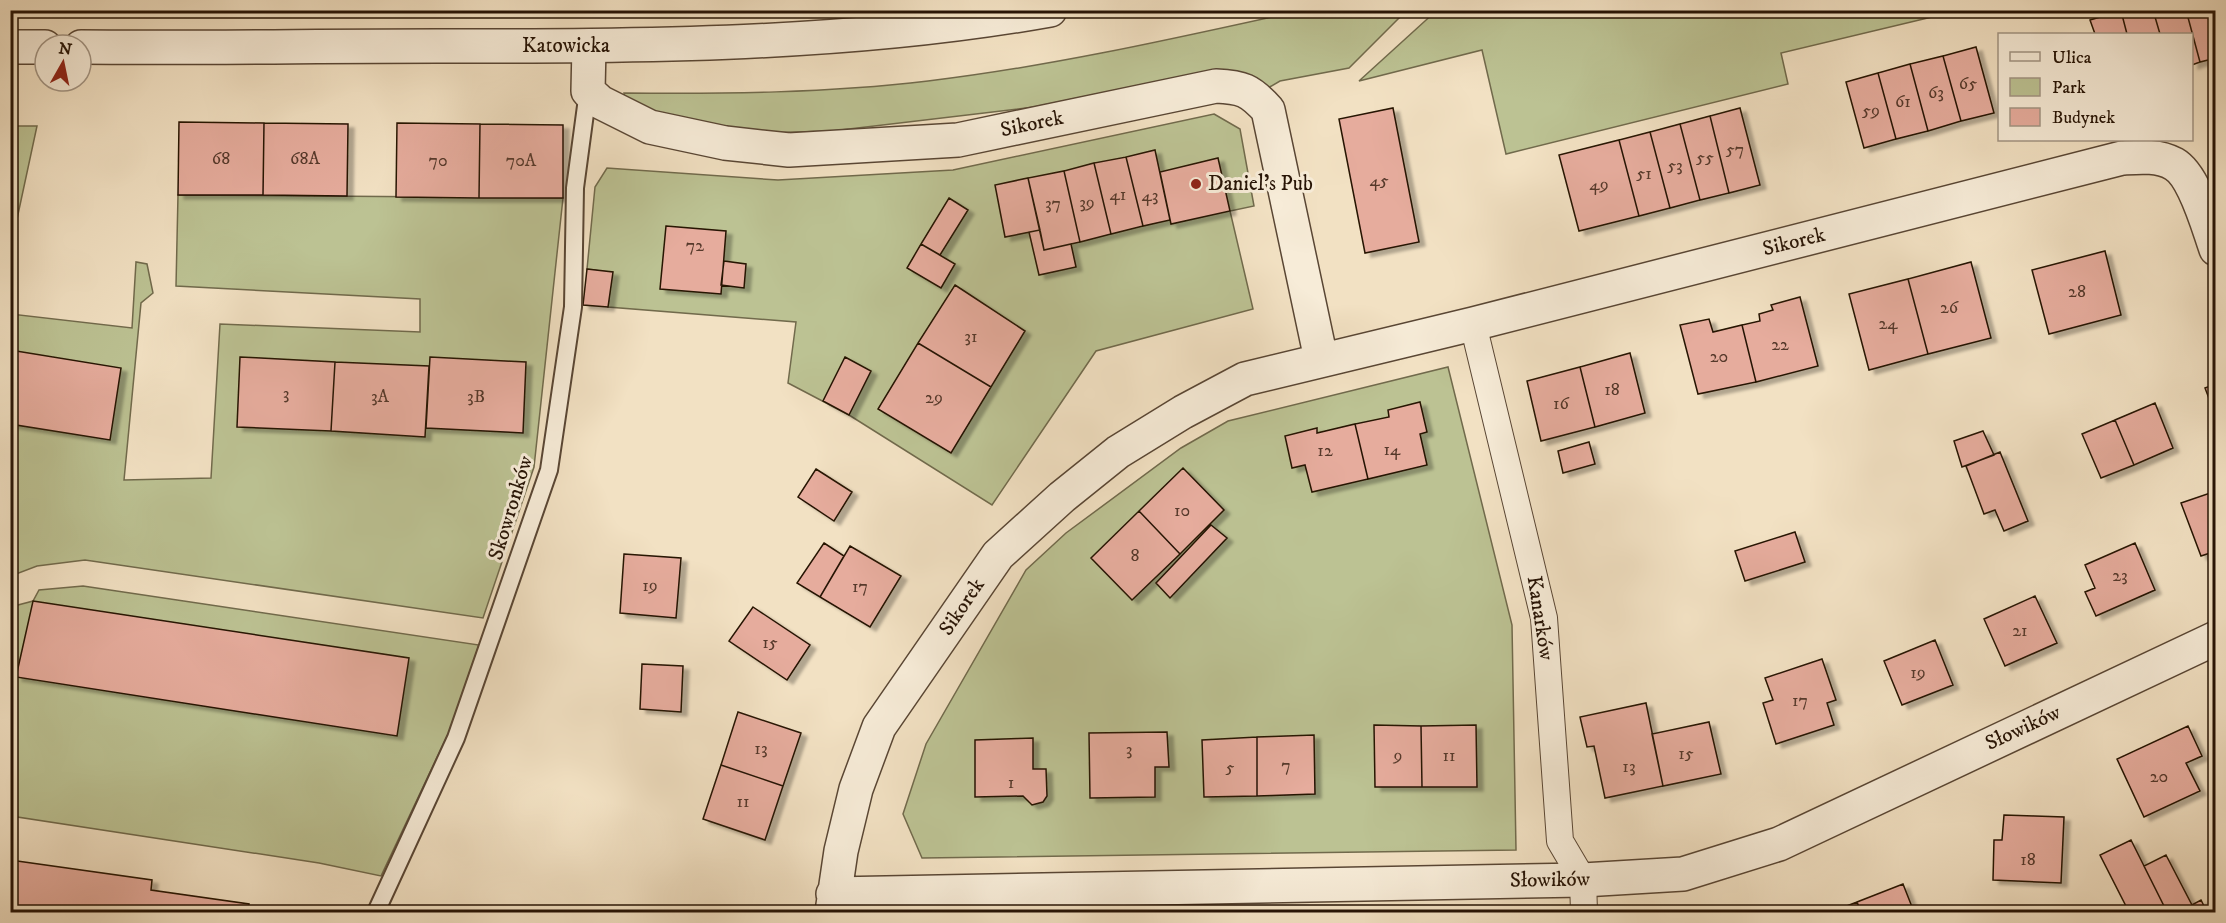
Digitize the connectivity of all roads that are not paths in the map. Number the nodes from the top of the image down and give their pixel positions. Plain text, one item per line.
1 (1050, 10) edge
2 (589, 46) junction
3 (10, 47) edge
4 (33, 47) edge
5 (93, 47) edge
6 (588, 91) junction
7 (2216, 249) edge
8 (1473, 324) junction
9 (1320, 359) junction
10 (2216, 638) edge
11 (1583, 880) junction
12 (833, 903) edge
13 (376, 912) edge
14 (1584, 912) edge

1 - 2 street, Katowicka
2 - 5 street, Katowicka
2 - 6 street
3 - 4 street
6 - 9 street, Sikorek
6 - 13 lane, Skowronków
7 - 8 street, Sikorek
8 - 9 street, Sikorek
8 - 11 street, Kanarków
9 - 12 street, Sikorek
10 - 11 street, Słowików
11 - 12 street, Słowików
11 - 14 street, Kanarków

